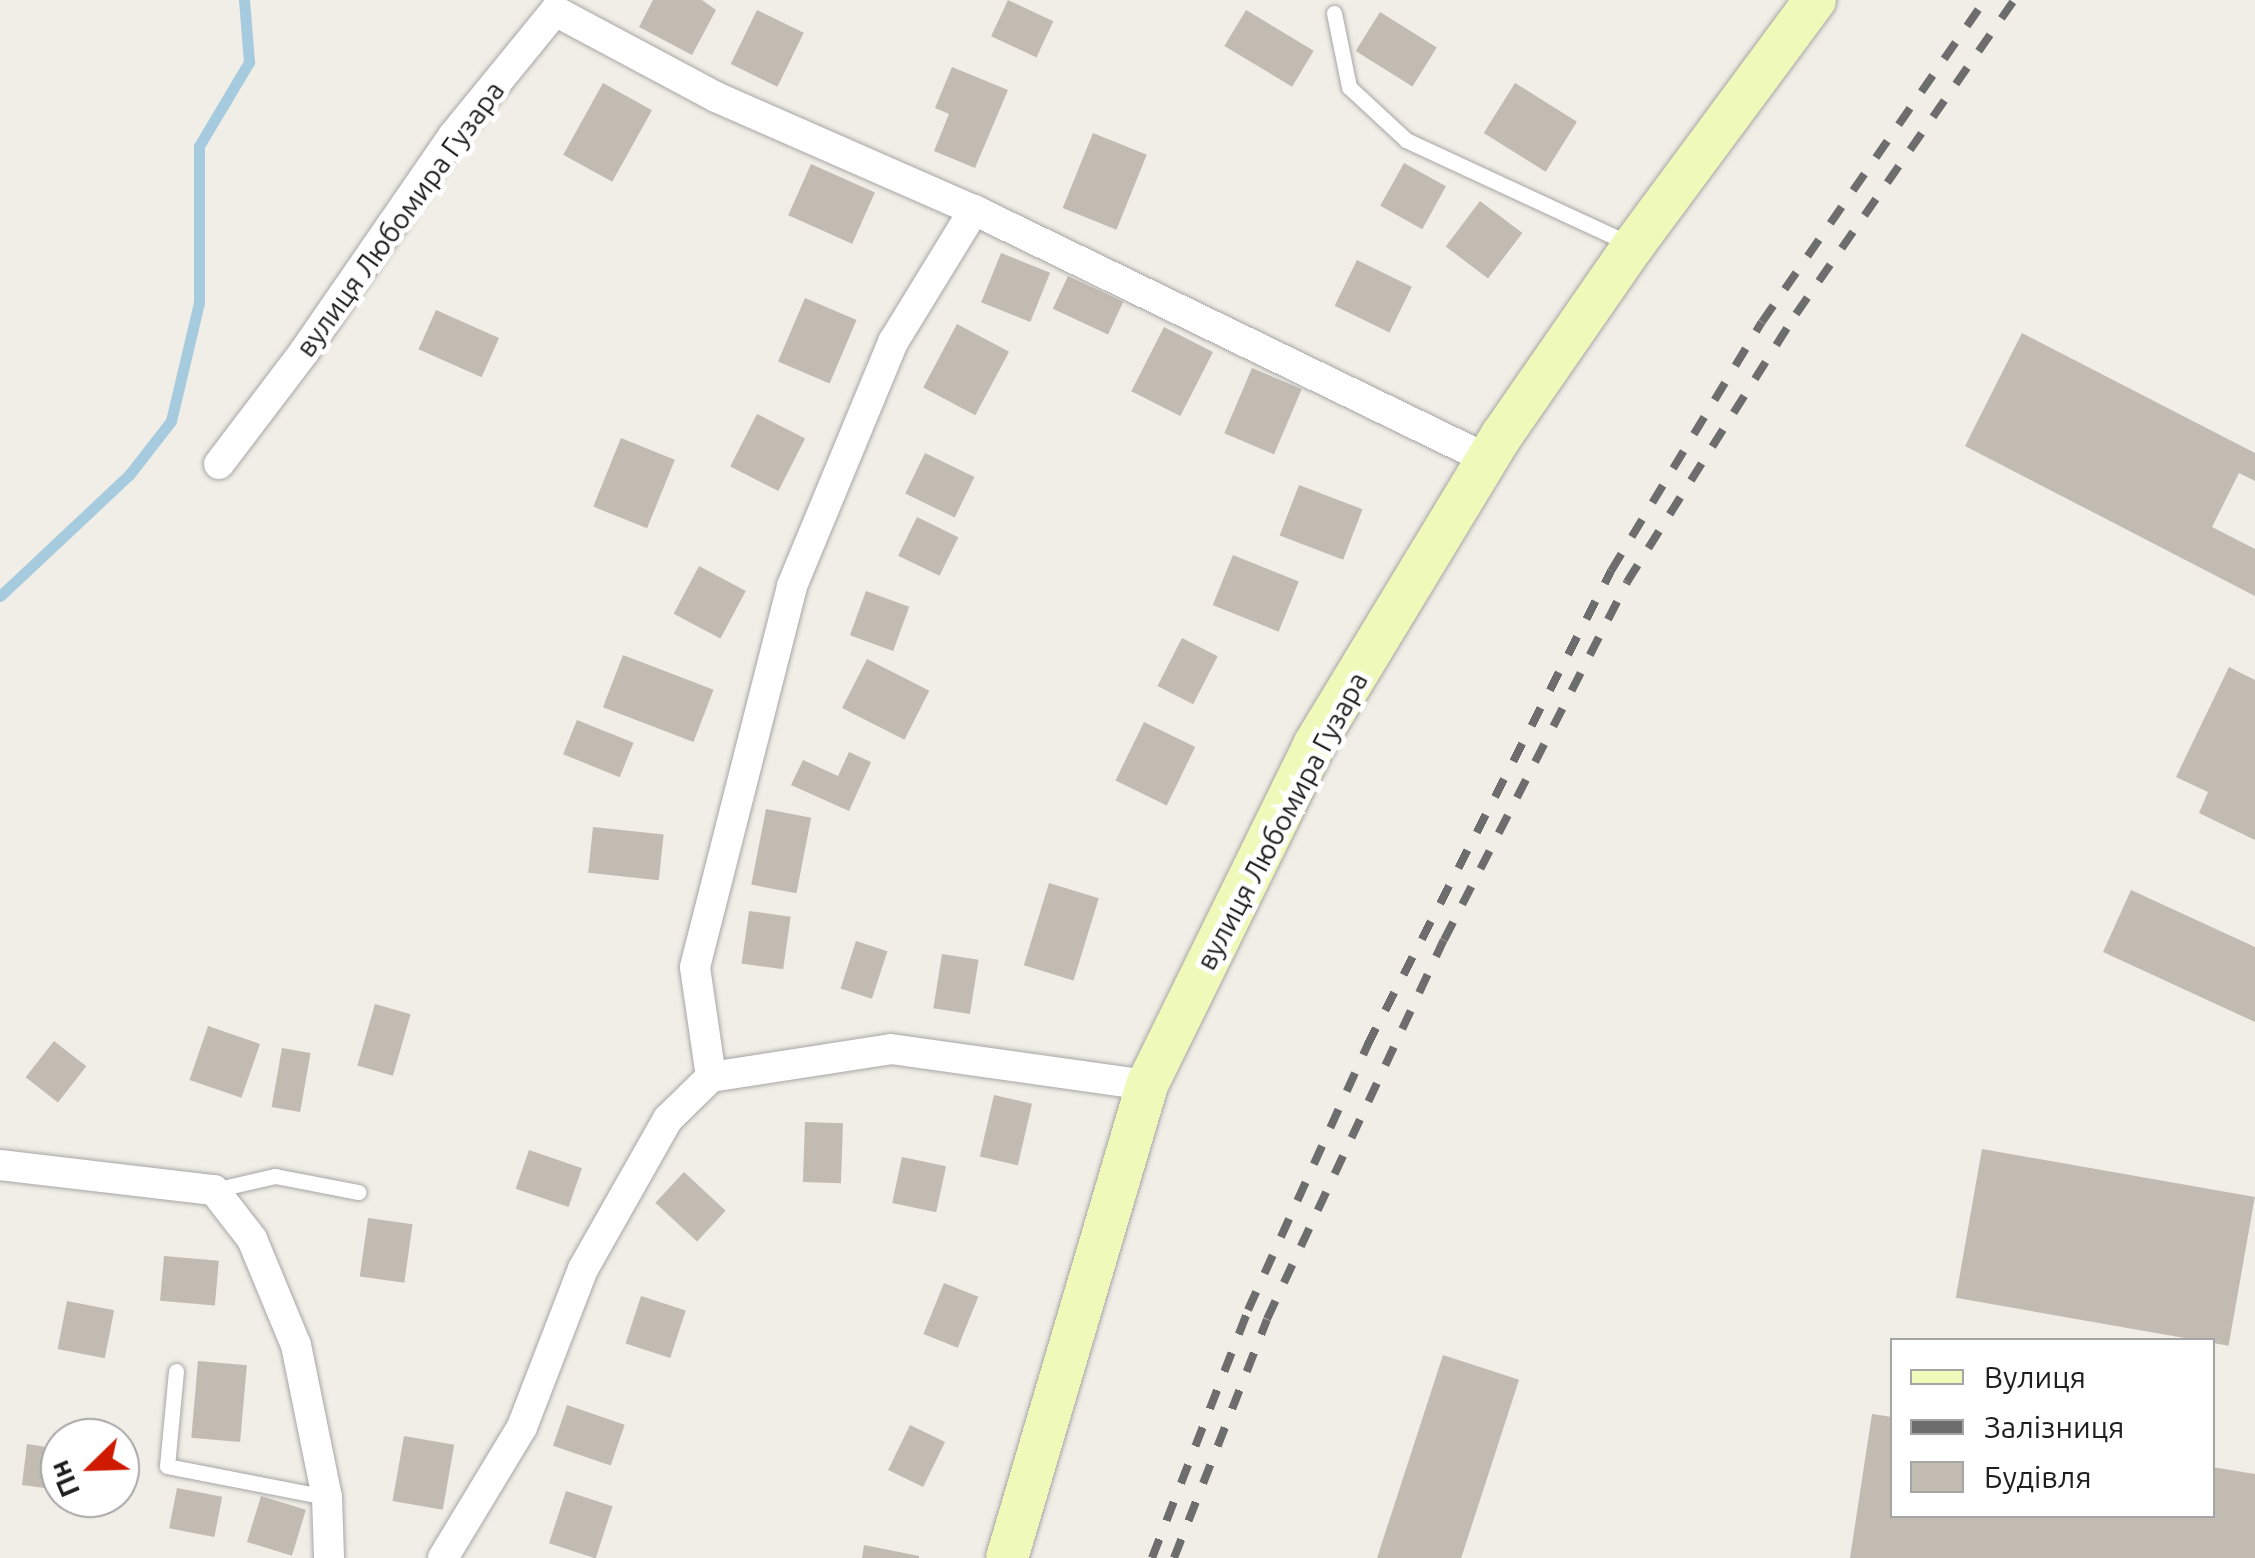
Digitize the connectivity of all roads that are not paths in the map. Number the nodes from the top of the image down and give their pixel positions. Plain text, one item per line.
1 (1815, 0) edge
2 (1334, 13) dead end
3 (974, 210) junction
4 (1633, 246) junction
5 (1487, 459) junction
6 (219, 464) dead end
7 (711, 1077) junction
8 (1147, 1084) junction
9 (0, 1166) edge
10 (214, 1190) junction
11 (358, 1192) dead end
12 (176, 1371) dead end
13 (326, 1497) junction
14 (329, 1558) edge
15 (443, 1558) edge
16 (1007, 1558) edge

1 - 4 main road, вулиця Любомира Гузара
2 - 4 lane
3 - 5 street, вулиця Любомира Гузара
3 - 6 street, вулиця Любомира Гузара
3 - 7 street
4 - 5 main road, вулиця Любомира Гузара
5 - 8 main road, вулиця Любомира Гузара
7 - 8 street
7 - 15 street
8 - 16 main road, вулиця Любомира Гузара
9 - 10 street
10 - 11 lane
10 - 13 street
12 - 13 lane
13 - 14 street

